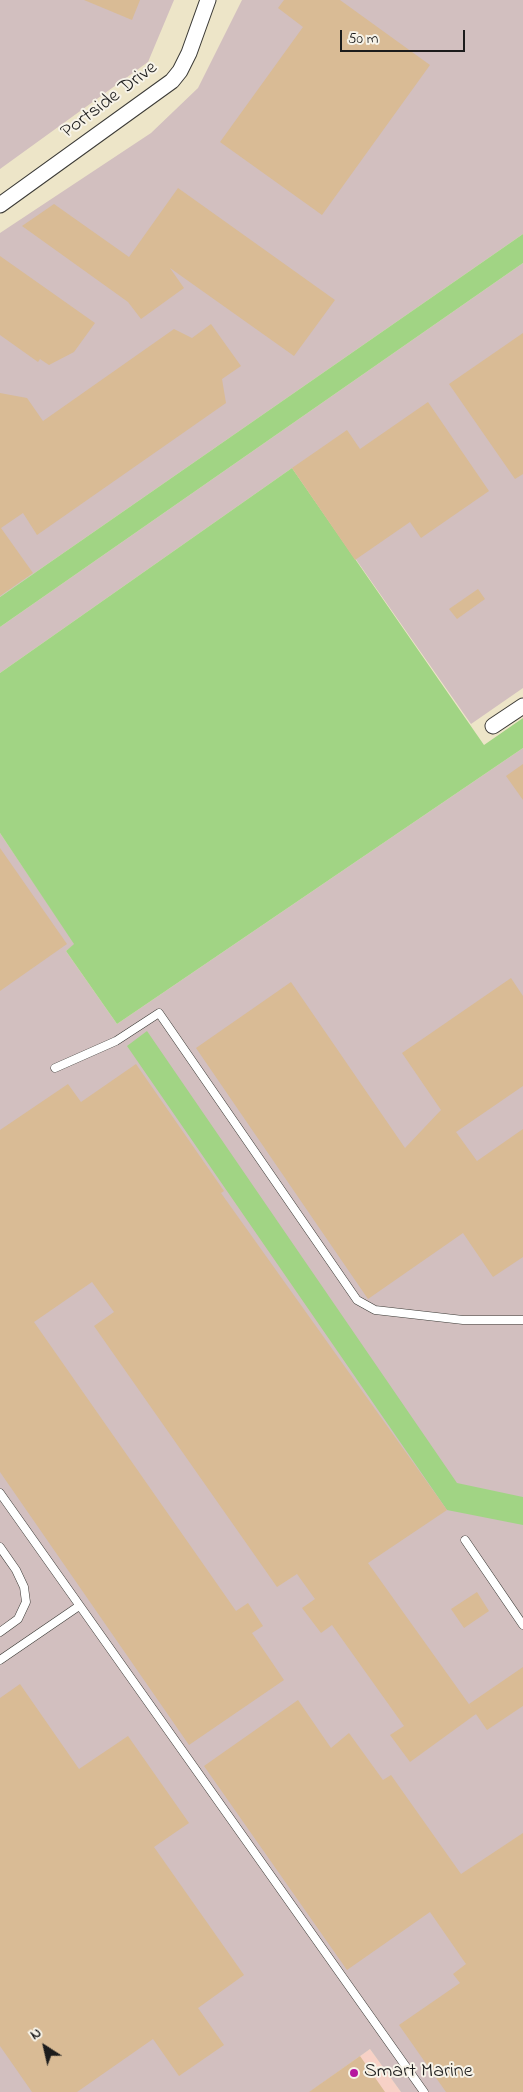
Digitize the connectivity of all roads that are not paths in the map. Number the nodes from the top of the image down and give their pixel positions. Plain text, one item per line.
1 (208, 0) edge
2 (0, 205) edge
3 (523, 706) edge
4 (493, 726) dead end
5 (55, 1068) dead end
6 (523, 1320) edge
7 (0, 1493) edge
8 (465, 1540) dead end
9 (0, 1547) edge
10 (80, 1606) junction
11 (523, 1626) edge
12 (0, 1632) edge
13 (0, 1660) edge
14 (424, 2092) edge

1 - 2 street, Portside Drive
3 - 4 street
5 - 6 lane
7 - 10 lane
8 - 11 lane
9 - 12 lane
10 - 13 lane
10 - 14 lane

